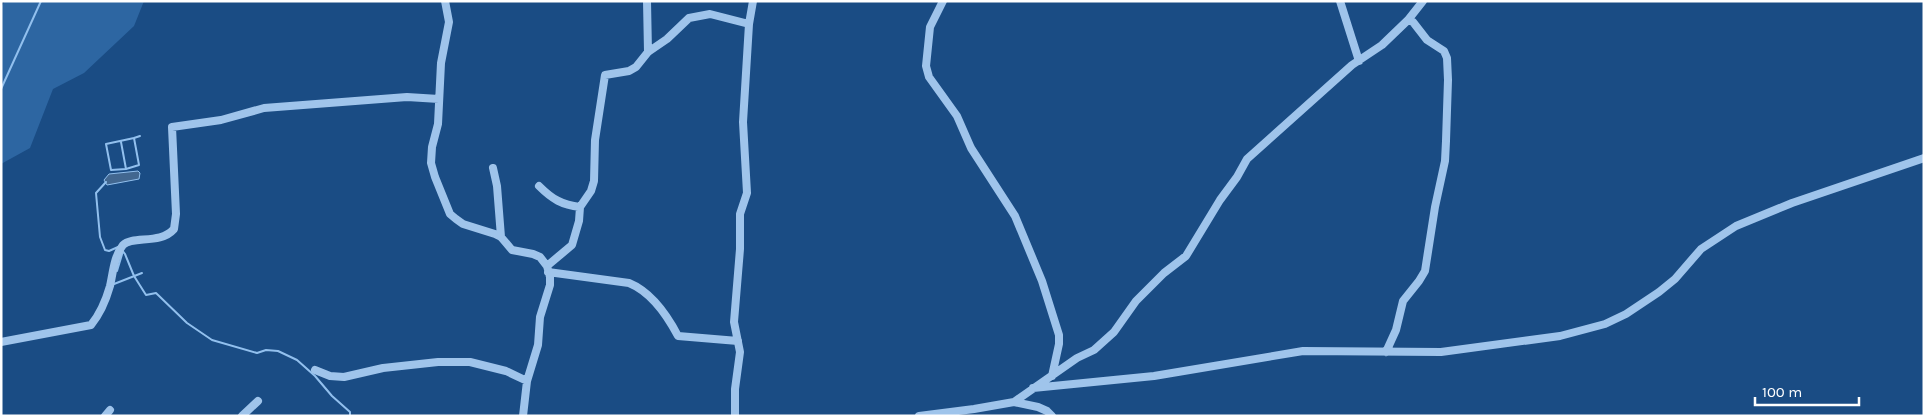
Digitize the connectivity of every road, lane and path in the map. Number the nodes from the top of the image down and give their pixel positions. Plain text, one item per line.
1 (445, 1) edge
2 (646, 1) edge
3 (753, 1) edge
4 (943, 1) edge
5 (1340, 1) edge
6 (1423, 1) edge
7 (1408, 20) junction
8 (749, 24) junction
9 (648, 52) junction
10 (1359, 61) junction
11 (439, 99) junction
12 (1924, 158) edge
13 (493, 168) dead end
14 (539, 186) dead end
15 (580, 207) junction
16 (501, 238) junction
17 (548, 269) junction
18 (738, 341) junction
19 (1, 342) edge
20 (1386, 352) junction
21 (316, 370) dead end
22 (1052, 376) junction
23 (527, 381) junction
24 (1033, 388) junction
25 (258, 401) dead end
26 (1014, 402) junction
27 (242, 416) edge
28 (523, 416) edge
29 (735, 416) edge
30 (920, 416) edge
31 (1052, 416) edge

1 - 11 street
2 - 9 street
3 - 8 street
4 - 22 street
5 - 10 street
6 - 7 street
7 - 10 street
7 - 20 street
8 - 9 street
8 - 18 street
9 - 15 street
10 - 22 street
11 - 16 street
11 - 19 street
12 - 20 street
13 - 16 street
14 - 15 street
15 - 17 street
16 - 17 street
17 - 18 street
17 - 23 street
18 - 29 street
20 - 24 street
21 - 23 street
22 - 24 street
23 - 28 street
24 - 26 street
25 - 27 street
26 - 30 street
26 - 31 street

